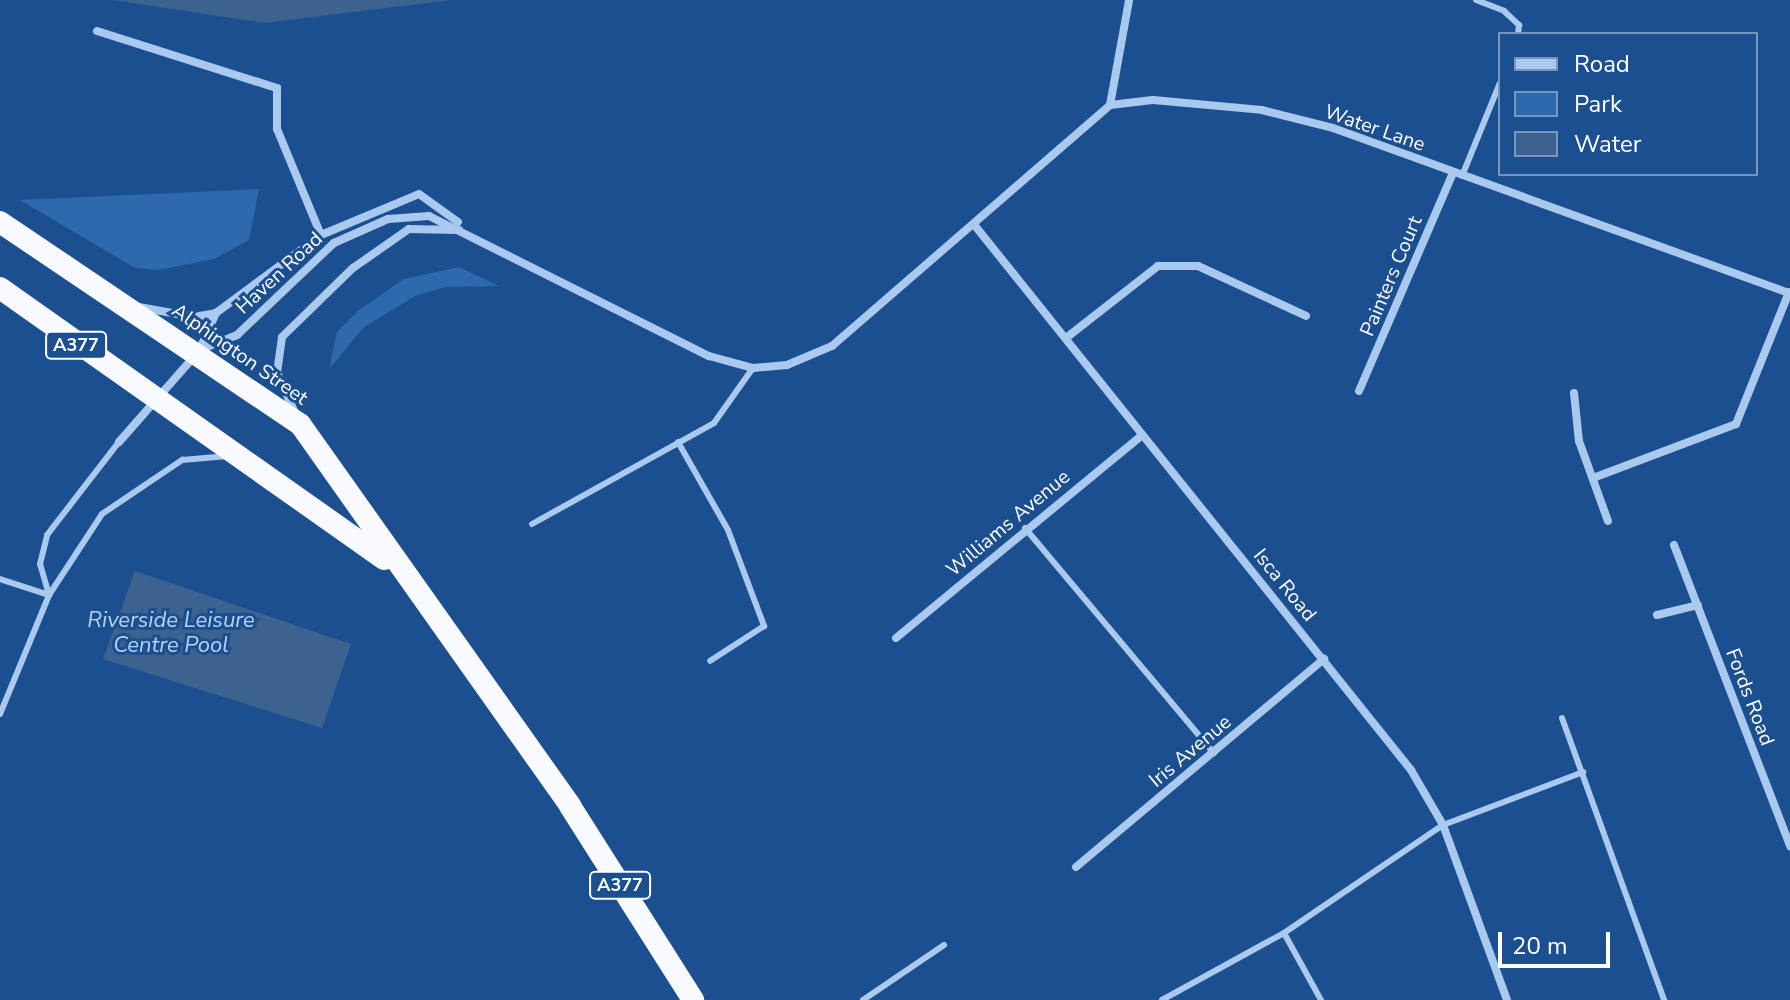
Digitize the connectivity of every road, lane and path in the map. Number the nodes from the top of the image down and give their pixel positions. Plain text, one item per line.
1 (1129, 0) edge
2 (1476, 0) edge
3 (97, 31) dead end
4 (1518, 32) edge
5 (1498, 87) edge
6 (1110, 105) junction
7 (1458, 175) junction
8 (0, 222) edge
9 (976, 227) junction
10 (468, 230) junction
11 (321, 235) junction
12 (0, 288) edge
13 (1790, 292) edge
14 (124, 304) junction
15 (216, 313) junction
16 (1306, 316) dead end
17 (1066, 338) junction
18 (199, 351) junction
19 (753, 368) junction
20 (1359, 391) dead end
21 (1574, 393) dead end
22 (152, 402) junction
23 (300, 424) junction
24 (1142, 435) junction
25 (119, 442) joint
26 (678, 442) junction
27 (244, 455) junction
28 (1593, 478) junction
29 (1608, 521) dead end
30 (532, 524) dead end
31 (1025, 528) junction
32 (1674, 545) dead end
33 (404, 575) junction
34 (0, 579) edge
35 (49, 595) junction
36 (1698, 605) junction
37 (1657, 615) dead end
38 (896, 638) dead end
39 (1324, 659) junction
40 (710, 661) dead end
41 (0, 714) edge
42 (1562, 718) dead end
43 (1214, 753) junction
44 (1583, 772) junction
45 (1443, 825) junction
46 (1790, 846) edge
47 (1076, 867) dead end
48 (1284, 933) junction
49 (944, 945) dead end
50 (874, 997) edge
51 (693, 1000) edge
52 (863, 1000) edge
53 (1162, 1000) edge
54 (1321, 1000) edge
55 (1507, 1000) edge
56 (1664, 1000) edge

1 - 6 street
2 - 4 lane
3 - 11 street
5 - 7 lane
6 - 7 street, Water Lane
6 - 9 street
7 - 13 street, Water Lane
7 - 20 street, Painters Court
8 - 14 highway, Alphington Street / A377
9 - 17 street, Isca Road
9 - 19 street, Haven Road
10 - 11 street, Haven Road
10 - 18 street, Haven Road
10 - 19 street, Haven Road
10 - 23 street, Haven Road
11 - 15 street, Haven Road
12 - 22 highway, Alphington Street / A377
13 - 28 street
14 - 15 street, Haven Road
14 - 18 highway, Alphington Street / A377
15 - 18 street, Haven Road
16 - 17 street
17 - 24 street, Isca Road
18 - 22 street
18 - 23 highway, Alphington Street / A377
19 - 26 lane
21 - 28 street
22 - 25 street
22 - 27 highway, Alphington Street / A377
23 - 33 highway, Alphington Street / A377
24 - 31 street, Williams Avenue
24 - 39 street, Isca Road
25 - 35 lane
26 - 30 lane
26 - 40 lane
27 - 33 highway, Alphington Street / A377
27 - 35 lane
28 - 29 street
31 - 38 street, Williams Avenue
31 - 43 lane
32 - 36 street, Fords Road
33 - 51 highway, Alphington Street / A377
34 - 35 lane
35 - 41 lane
36 - 37 street
36 - 46 street, Fords Road
39 - 43 street, Iris Avenue
39 - 45 street, Isca Road
42 - 44 lane
43 - 47 street, Iris Avenue
44 - 45 lane
44 - 56 lane
45 - 48 lane
45 - 55 street, Isca Road
48 - 53 lane
48 - 54 lane
49 - 50 lane
50 - 52 lane

